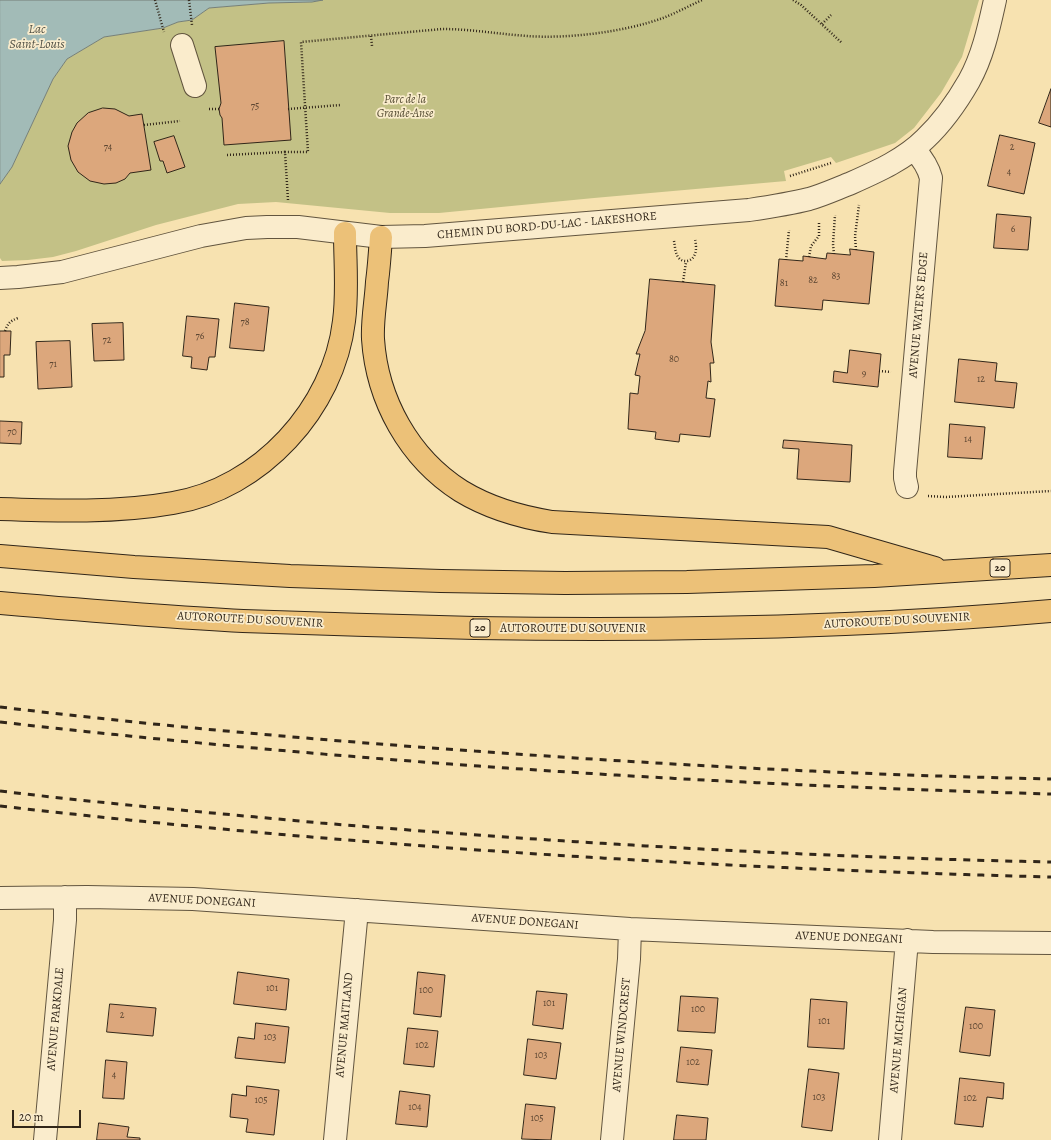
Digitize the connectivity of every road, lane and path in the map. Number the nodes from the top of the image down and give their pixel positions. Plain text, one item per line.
1 (155, 0) edge
2 (188, 0) edge
3 (702, 0) edge
4 (793, 0) edge
5 (995, 0) edge
6 (831, 15) dead end
7 (822, 24) junction
8 (180, 36) junction
9 (371, 36) junction
10 (842, 43) dead end
11 (372, 46) dead end
12 (195, 86) dead end
13 (341, 105) dead end
14 (305, 108) junction
15 (210, 109) dead end
16 (219, 109) dead end
17 (288, 109) dead end
18 (180, 121) dead end
19 (144, 124) dead end
20 (914, 149) junction
21 (285, 152) junction
22 (227, 155) dead end
23 (831, 163) dead end
24 (790, 176) dead end
25 (288, 200) dead end
26 (859, 205) dead end
27 (835, 216) dead end
28 (819, 222) dead end
29 (789, 230) dead end
30 (345, 233) junction
31 (381, 237) junction
32 (695, 239) dead end
33 (674, 241) dead end
34 (856, 250) dead end
35 (834, 254) dead end
36 (810, 257) dead end
37 (786, 260) dead end
38 (686, 262) junction
39 (0, 278) edge
40 (683, 282) dead end
41 (18, 318) dead end
42 (5, 331) dead end
43 (915, 491) joint
44 (1051, 491) edge
45 (0, 509) edge
46 (0, 556) edge
47 (1051, 566) edge
48 (950, 572) junction
49 (0, 603) edge
50 (1051, 611) edge
51 (65, 897) junction
52 (0, 898) edge
53 (357, 910) junction
54 (630, 929) junction
55 (907, 940) junction
56 (1051, 944) edge
57 (45, 1140) edge
58 (335, 1140) edge
59 (612, 1140) edge
60 (890, 1140) edge

1 - 8 path
2 - 8 path
3 - 9 path
4 - 7 path
5 - 20 street, CHEMIN DU BORD-DU-LAC - LAKESHORE
6 - 7 path
7 - 10 path
8 - 12 street
9 - 11 path
9 - 14 path
13 - 14 path
14 - 17 path
14 - 21 path
15 - 16 path
18 - 19 path
20 - 31 street, CHEMIN DU BORD-DU-LAC - LAKESHORE
20 - 43 street, AVENUE WATER'S EDGE
21 - 22 path
21 - 25 path
23 - 24 path
26 - 34 path
27 - 35 path
28 - 36 path
29 - 37 path
30 - 31 street, CHEMIN DU BORD-DU-LAC - LAKESHORE
30 - 39 street, CHEMIN DU BORD-DU-LAC - LAKESHORE
30 - 45 highway
31 - 48 highway
32 - 38 path
33 - 38 path
38 - 40 path
41 - 42 path
43 - 44 path
46 - 48 highway, 20
47 - 48 highway, 20
49 - 50 highway, AUTOROUTE DU SOUVENIR / 20
51 - 52 street, AVENUE DONEGANI
51 - 53 street, AVENUE DONEGANI
51 - 57 street, AVENUE PARKDALE
53 - 54 street, AVENUE DONEGANI
53 - 58 street, AVENUE MAITLAND
54 - 55 street, AVENUE DONEGANI
54 - 59 street, AVENUE WINDCREST
55 - 56 street, AVENUE DONEGANI
55 - 60 street, AVENUE MICHIGAN

